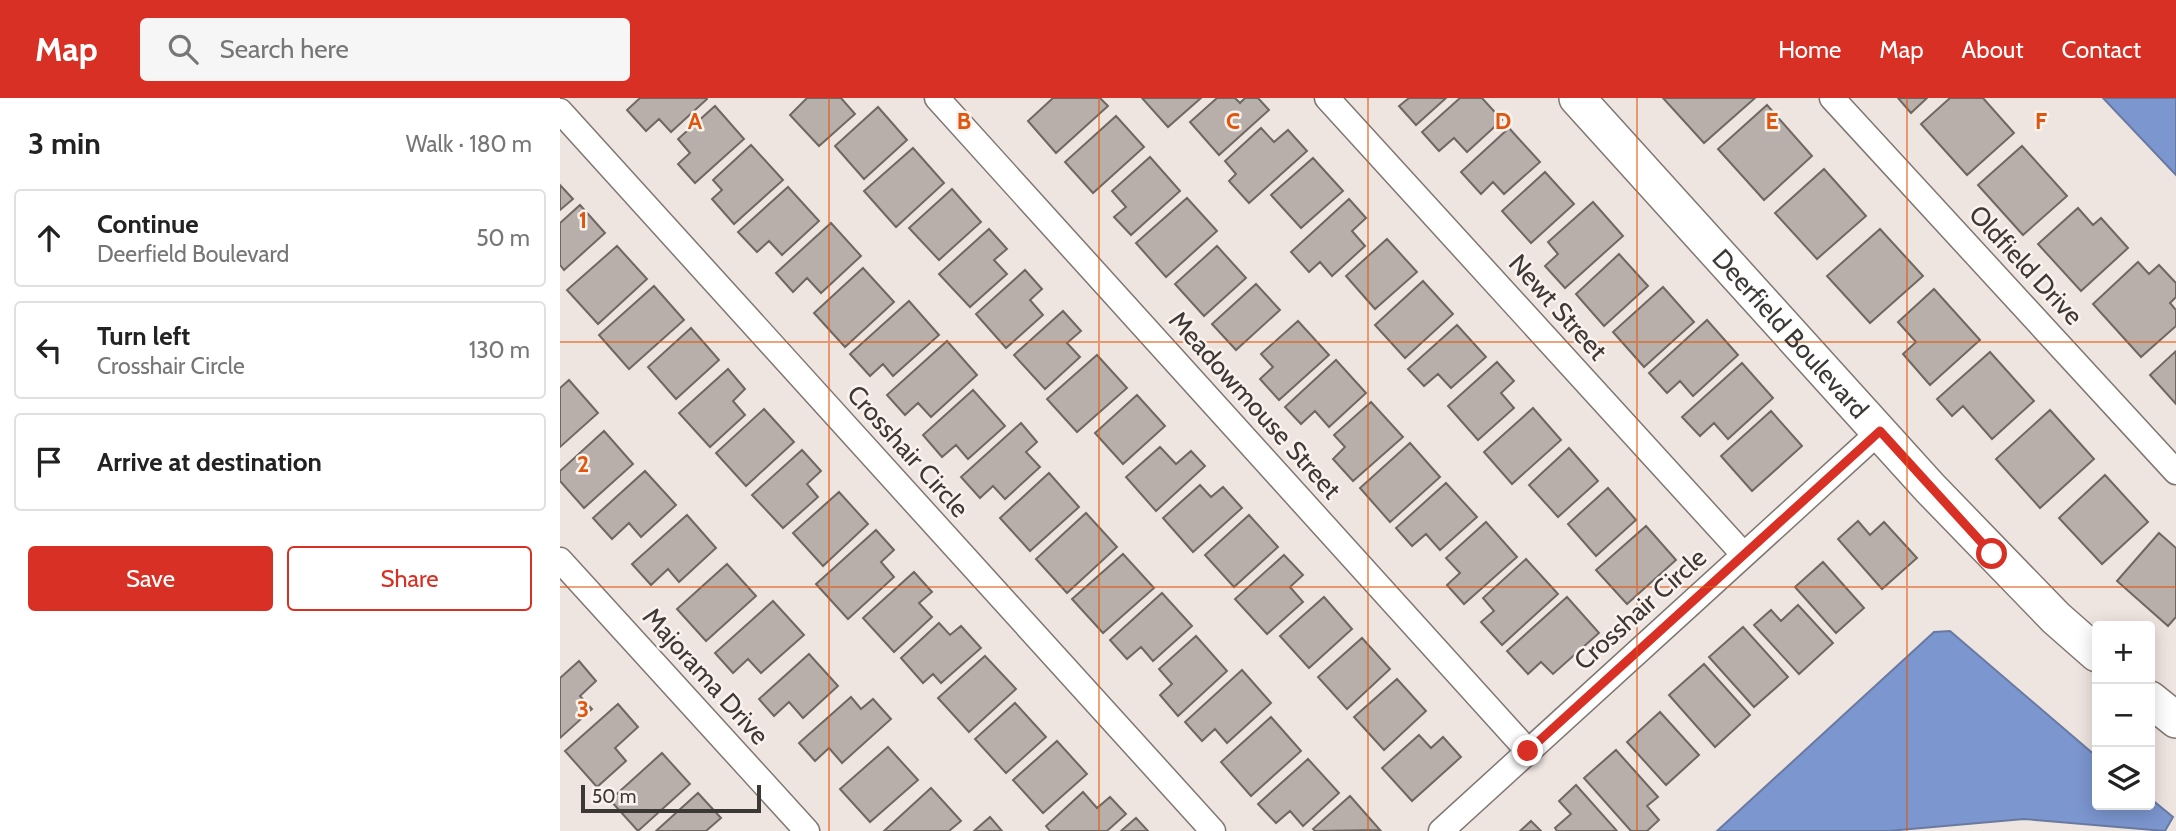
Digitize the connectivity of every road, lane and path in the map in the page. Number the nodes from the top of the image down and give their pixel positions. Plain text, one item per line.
1 (937, 98) edge
2 (1327, 98) edge
3 (1577, 98) edge
4 (1832, 98) edge
5 (560, 111) edge
6 (1880, 431) junction
7 (2176, 472) edge
8 (1744, 555) junction
9 (560, 560) edge
10 (2092, 650) edge
11 (2155, 703) edge
12 (2176, 720) edge
13 (1528, 751) junction
14 (807, 831) edge
15 (1213, 831) edge
16 (1441, 831) edge

1 - 13 street, Meadowmouse Street
2 - 8 street, Newt Street
3 - 6 street, Deerfield Boulevard
4 - 7 street, Oldfield Drive
5 - 15 street, Crosshair Circle
6 - 8 street, Crosshair Circle
6 - 10 street, Deerfield Boulevard
8 - 13 street, Crosshair Circle
9 - 14 street, Majorama Drive
11 - 12 street
13 - 16 street, Crosshair Circle

